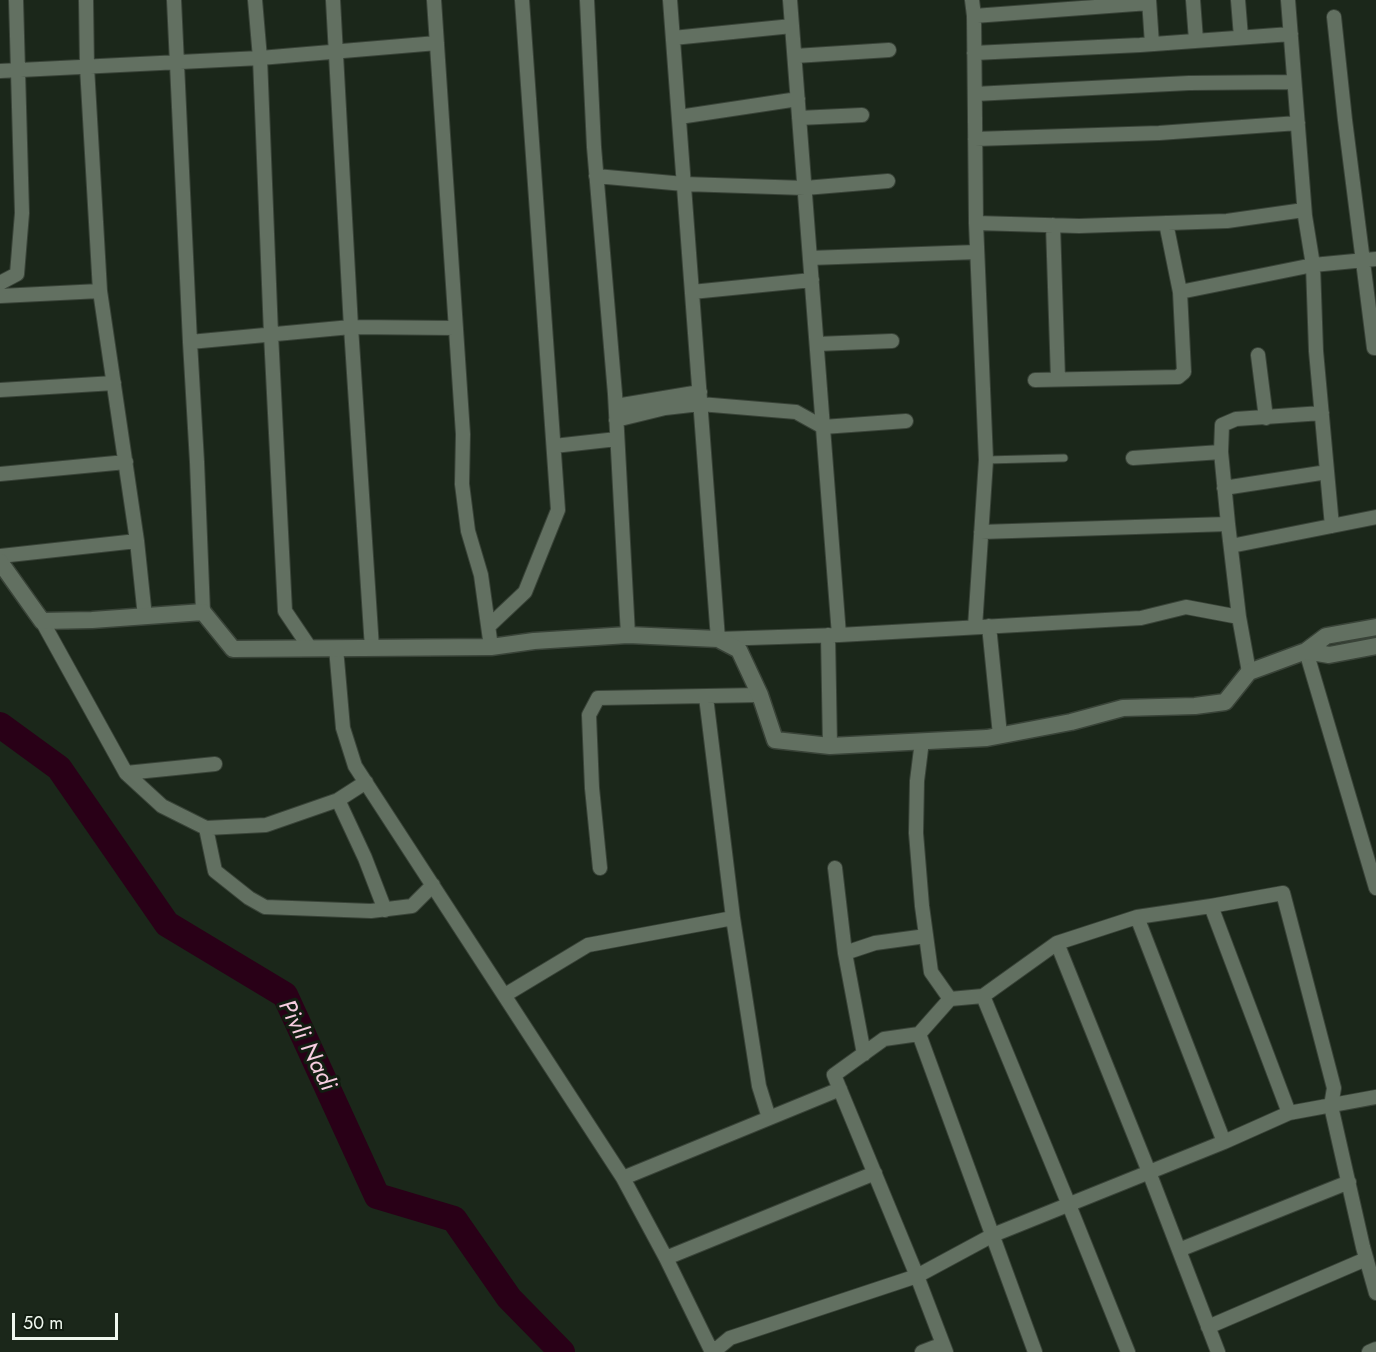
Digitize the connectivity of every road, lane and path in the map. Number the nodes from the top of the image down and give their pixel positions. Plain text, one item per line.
1 (16, 0) edge
2 (86, 0) edge
3 (174, 0) edge
4 (255, 0) edge
5 (333, 0) edge
6 (434, 0) edge
7 (522, 0) edge
8 (587, 0) edge
9 (670, 0) edge
10 (790, 0) edge
11 (972, 0) edge
12 (1193, 0) edge
13 (1238, 0) edge
14 (1288, 0) edge
15 (1149, 2) edge
16 (974, 16) junction
17 (1334, 17) dead end
18 (792, 26) junction
19 (1291, 34) junction
20 (1240, 37) junction
21 (673, 38) junction
22 (1196, 40) junction
23 (437, 43) junction
24 (1152, 44) junction
25 (889, 50) dead end
26 (335, 52) junction
27 (974, 53) junction
28 (795, 56) junction
29 (260, 58) junction
30 (178, 63) junction
31 (87, 67) junction
32 (18, 70) junction
33 (0, 71) edge
34 (1294, 82) junction
35 (975, 94) junction
36 (798, 99) junction
37 (862, 115) dead end
38 (679, 117) junction
39 (800, 118) junction
40 (1298, 123) junction
41 (975, 139) junction
42 (596, 176) junction
43 (888, 181) dead end
44 (684, 184) junction
45 (805, 188) junction
46 (1304, 210) junction
47 (976, 223) junction
48 (1166, 223) junction
49 (1053, 225) junction
50 (977, 252) junction
51 (810, 258) junction
52 (1370, 260) edge
53 (1313, 266) junction
54 (812, 280) junction
55 (0, 283) edge
56 (100, 291) junction
57 (692, 292) junction
58 (1180, 292) junction
59 (0, 296) edge
60 (351, 327) junction
61 (456, 328) junction
62 (271, 334) junction
63 (892, 341) dead end
64 (190, 342) junction
65 (817, 344) junction
66 (1376, 348) edge
67 (1258, 355) dead end
68 (1058, 379) junction
69 (1035, 380) dead end
70 (114, 384) junction
71 (0, 390) edge
72 (700, 398) junction
73 (616, 413) junction
74 (1322, 413) junction
75 (1266, 418) junction
76 (906, 421) dead end
77 (823, 427) junction
78 (617, 439) junction
79 (554, 446) junction
80 (1221, 452) junction
81 (1064, 458) dead end
82 (1133, 458) dead end
83 (986, 460) junction
84 (126, 462) junction
85 (1327, 472) junction
86 (0, 474) edge
87 (1224, 488) junction
88 (1376, 517) edge
89 (1228, 524) junction
90 (1332, 526) junction
91 (981, 532) junction
92 (137, 541) junction
93 (1231, 546) junction
94 (0, 556) edge
95 (0, 562) edge
96 (203, 612) junction
97 (145, 617) junction
98 (1239, 617) junction
99 (42, 621) junction
100 (489, 626) junction
101 (982, 627) junction
102 (1376, 627) edge
103 (628, 635) junction
104 (834, 635) junction
105 (718, 639) junction
106 (491, 646) junction
107 (1376, 646) edge
108 (310, 648) junction
109 (336, 648) junction
110 (372, 648) junction
111 (1306, 651) junction
112 (1249, 672) junction
113 (760, 695) junction
114 (706, 698) junction
115 (1000, 735) junction
116 (922, 741) junction
117 (830, 746) junction
118 (215, 764) dead end
119 (126, 773) junction
120 (366, 782) junction
121 (338, 800) junction
122 (206, 828) junction
123 (600, 868) dead end
124 (835, 868) dead end
125 (433, 885) junction
126 (1376, 888) edge
127 (1211, 906) junction
128 (385, 910) junction
129 (1137, 917) junction
130 (734, 918) junction
131 (926, 936) junction
132 (1057, 943) junction
133 (845, 953) junction
134 (505, 995) junction
135 (983, 996) junction
136 (950, 999) junction
137 (919, 1034) junction
138 (864, 1054) junction
139 (840, 1089) junction
140 (1376, 1097) edge
141 (1331, 1106) junction
142 (1289, 1113) junction
143 (769, 1118) junction
144 (1224, 1142) junction
145 (1149, 1172) junction
146 (875, 1173) junction
147 (623, 1178) junction
148 (1348, 1182) junction
149 (1070, 1204) junction
150 (993, 1235) junction
151 (1179, 1250) junction
152 (666, 1258) junction
153 (1366, 1259) junction
154 (917, 1276) junction
155 (1376, 1293) edge
156 (1208, 1327) junction
157 (945, 1348) edge
158 (1376, 1349) edge
159 (922, 1352) edge
160 (1035, 1352) edge
161 (1128, 1352) edge
162 (1218, 1352) edge
163 (1369, 1352) edge

1 - 32 street
2 - 31 street
3 - 30 street
4 - 29 street
5 - 26 street
6 - 23 street
7 - 79 street
8 - 42 street
9 - 21 street
10 - 18 street
11 - 16 street
12 - 22 street
13 - 20 street
14 - 19 street
15 - 16 street
15 - 24 street
16 - 27 street
17 - 52 street
18 - 21 street
18 - 28 street
19 - 20 street
19 - 34 street
20 - 22 street
21 - 38 street
22 - 24 street
23 - 26 street
23 - 61 street
24 - 27 street
25 - 28 street
26 - 29 street
26 - 60 street
27 - 35 street
28 - 36 street
29 - 30 street
29 - 62 street
30 - 31 street
30 - 64 street
31 - 32 street
31 - 56 street
32 - 33 street
32 - 55 street
34 - 35 street
34 - 40 street
35 - 41 street
36 - 38 street
36 - 39 street
37 - 39 street
38 - 44 street
39 - 45 street
40 - 41 street
40 - 46 street
41 - 47 street
42 - 44 street
42 - 73 street
43 - 45 street
44 - 45 street
44 - 57 street
45 - 51 street
46 - 48 street
46 - 53 street
47 - 49 street
47 - 50 street
48 - 49 street
48 - 58 street
49 - 68 street
50 - 51 street
50 - 83 street
51 - 54 street
52 - 53 street
52 - 66 street
53 - 58 street
53 - 74 street
54 - 57 street
54 - 65 street
56 - 59 street
56 - 70 street
57 - 72 street
58 - 68 street
60 - 61 street
60 - 62 street
60 - 110 street
61 - 100 street
62 - 64 street
62 - 108 street
63 - 65 street
64 - 96 street
65 - 77 street
67 - 75 street
68 - 69 street
70 - 71 street
70 - 84 street
72 - 73 street
72 - 77 street
72 - 105 street
73 - 78 street
74 - 75 street
74 - 85 street
75 - 80 street
76 - 77 street
77 - 104 street
78 - 79 street
78 - 103 street
79 - 100 street
80 - 82 street
80 - 87 street
81 - 83 lane
83 - 91 street
84 - 86 street
84 - 92 street
85 - 87 street
85 - 90 street
87 - 89 street
88 - 90 street
89 - 91 street
89 - 93 street
90 - 93 street
91 - 101 street
92 - 94 street
92 - 97 street
93 - 98 street
95 - 99 street
96 - 97 street
96 - 108 street
97 - 99 street
98 - 101 street
98 - 112 street
99 - 119 street
100 - 106 street
101 - 104 street
101 - 115 street
102 - 111 street
103 - 105 street
103 - 106 street
104 - 105 street
104 - 117 street
105 - 113 street
106 - 110 street
107 - 111 street
108 - 109 street
109 - 110 street
109 - 120 street
111 - 112 street
111 - 126 street
112 - 115 street
113 - 114 street
113 - 117 street
114 - 123 street
114 - 130 street
115 - 116 street
116 - 117 street
116 - 131 street
118 - 119 street
119 - 122 street
120 - 121 street
120 - 125 street
121 - 122 street
121 - 128 street
122 - 128 street
124 - 133 street
125 - 128 street
125 - 134 street
127 - 129 street
127 - 141 street
127 - 142 street
129 - 132 street
129 - 144 street
130 - 134 street
130 - 143 street
131 - 133 street
131 - 136 street
132 - 135 street
132 - 145 street
133 - 138 street
134 - 147 street
135 - 136 street
135 - 149 street
136 - 137 street
137 - 138 street
137 - 150 street
138 - 139 street
139 - 143 street
139 - 146 street
140 - 141 street
141 - 142 street
141 - 148 street
142 - 144 street
143 - 147 street
144 - 145 street
145 - 149 street
145 - 151 street
146 - 152 street
146 - 154 street
147 - 152 street
148 - 151 street
148 - 153 street
149 - 150 street
149 - 161 street
150 - 154 street
150 - 160 street
151 - 156 street
152 - 154 street
153 - 155 street
153 - 156 street
154 - 157 street
156 - 162 street
157 - 159 street
158 - 163 street

